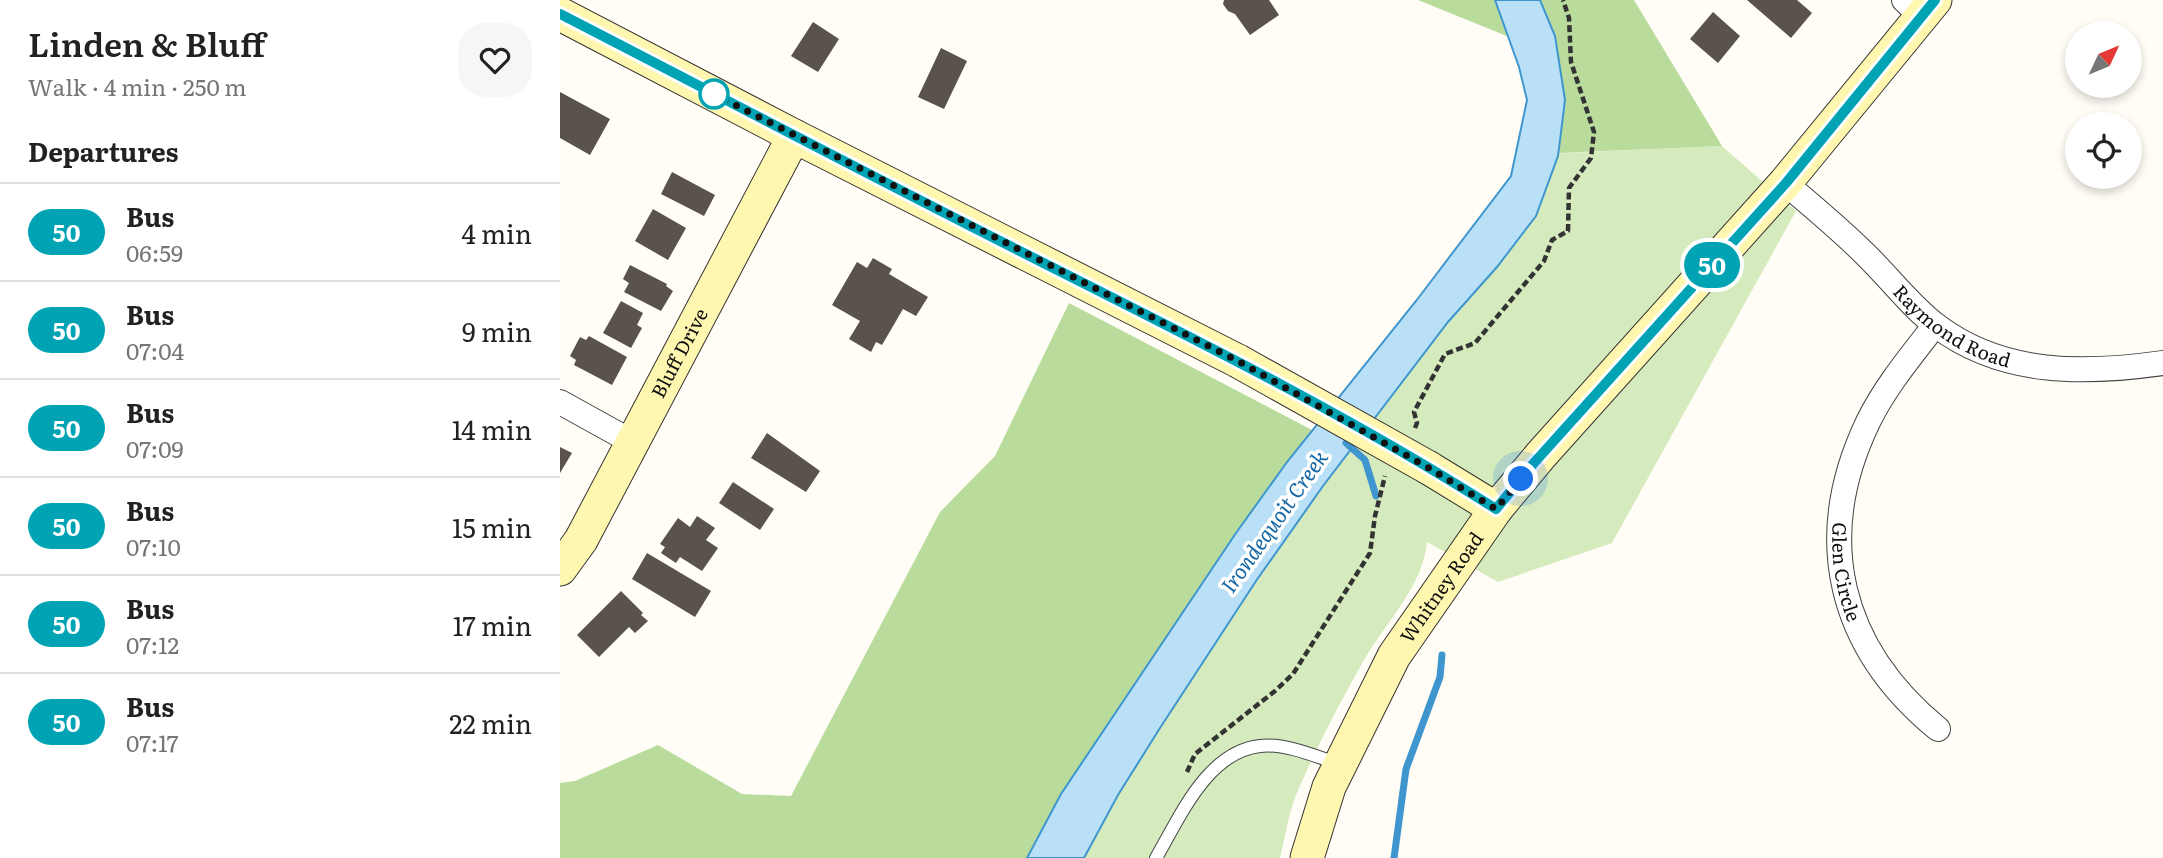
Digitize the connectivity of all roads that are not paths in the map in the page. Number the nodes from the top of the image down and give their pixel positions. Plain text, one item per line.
1 (1920, 5) edge
2 (568, 14) edge
3 (794, 136) junction
4 (1786, 183) junction
5 (1935, 325) junction
6 (2163, 363) edge
7 (560, 402) edge
8 (634, 443) junction
9 (1496, 509) junction
10 (560, 569) edge
11 (1938, 729) dead end
12 (1339, 764) junction
13 (1156, 858) edge
14 (1307, 858) edge

1 - 4 main road, Whitney Road
2 - 3 main road
3 - 8 main road, Bluff Drive
3 - 9 main road, bridge
4 - 5 street, Raymond Road
4 - 9 main road, Whitney Road
5 - 6 street, Raymond Road
5 - 11 street, Glen Circle
7 - 8 street
8 - 10 main road, Bluff Drive
9 - 12 main road, Whitney Road
12 - 13 lane
12 - 14 main road, Whitney Road

